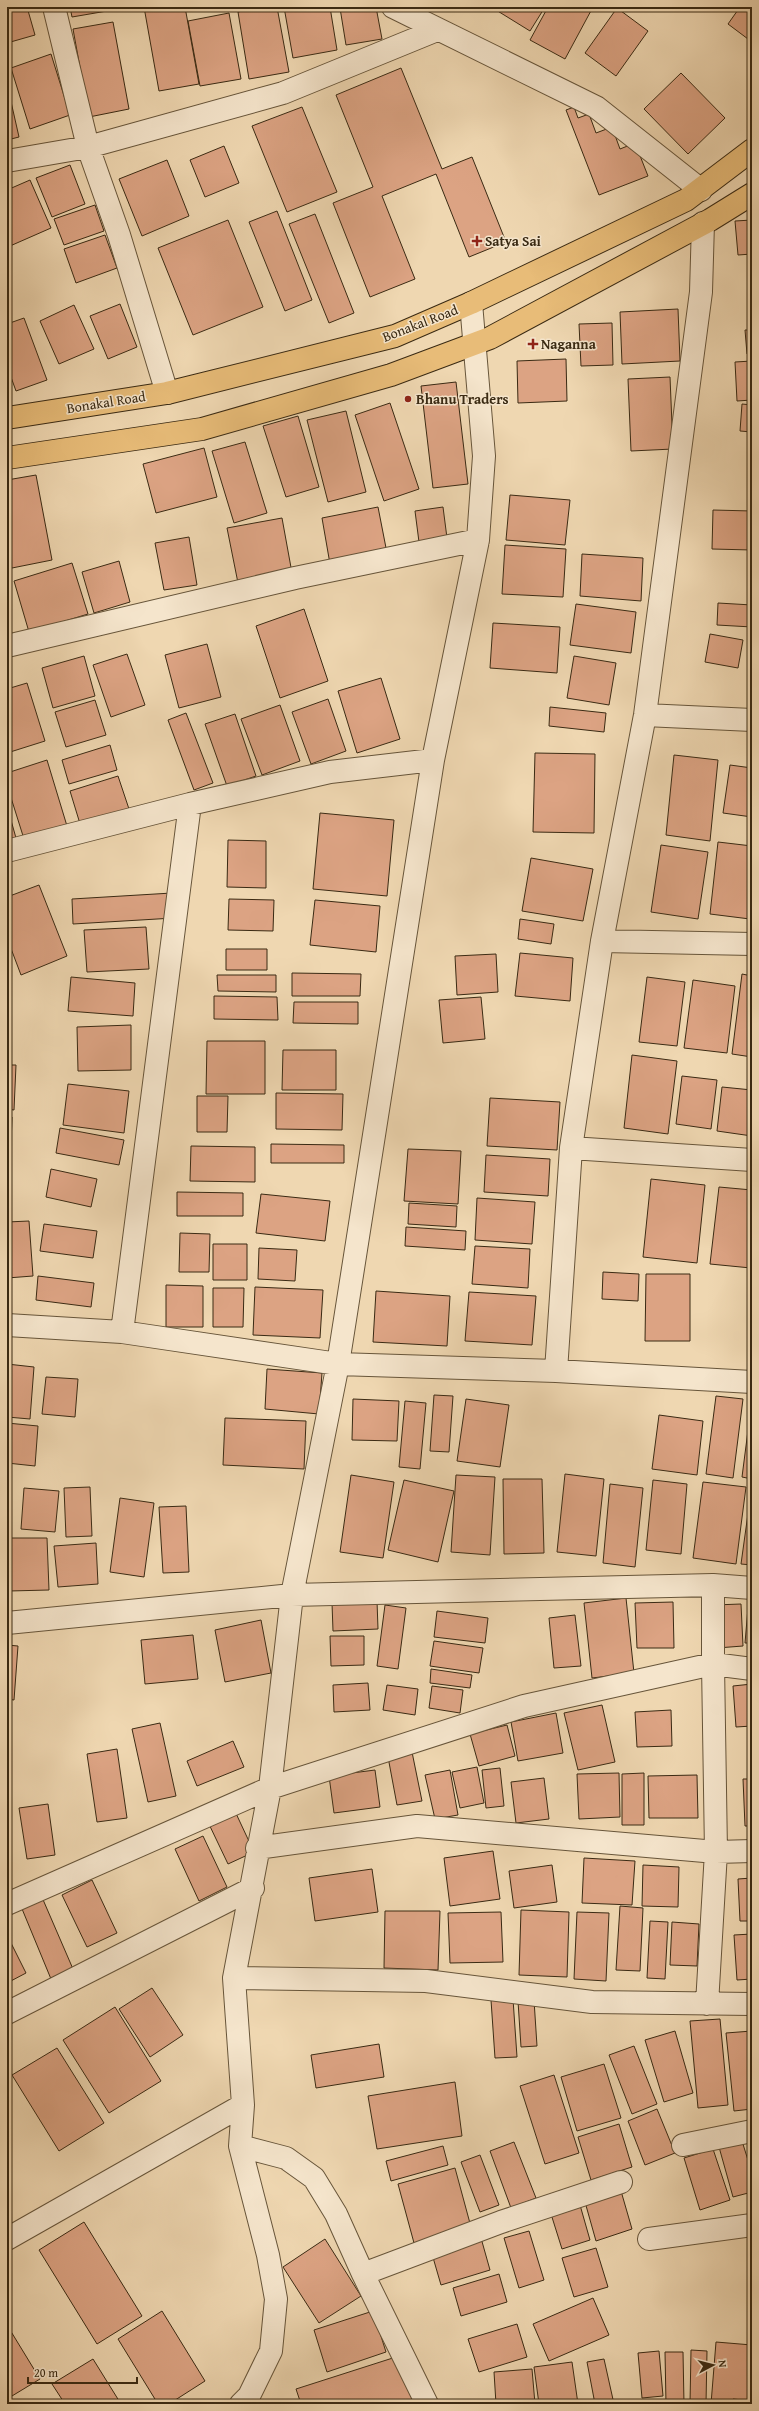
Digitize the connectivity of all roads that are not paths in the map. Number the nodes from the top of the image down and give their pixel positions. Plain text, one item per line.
1 (54, 7) edge
2 (393, 7) edge
3 (437, 30) junction
4 (88, 147) junction
5 (752, 150) edge
6 (7, 161) edge
7 (701, 190) junction
8 (752, 194) edge
9 (703, 224) junction
10 (471, 303) junction
11 (474, 344) junction
12 (167, 393) junction
13 (7, 418) edge
14 (7, 458) edge
15 (478, 540) junction
16 (7, 646) edge
17 (645, 716) junction
18 (752, 720) edge
19 (433, 760) junction
20 (190, 804) junction
21 (7, 852) edge
22 (602, 941) junction
23 (752, 944) edge
24 (571, 1148) junction
25 (752, 1160) edge
26 (7, 1325) edge
27 (122, 1332) junction
28 (338, 1364) junction
29 (556, 1371) junction
30 (752, 1382) edge
31 (713, 1585) junction
32 (752, 1588) edge
33 (292, 1595) junction
34 (7, 1623) edge
35 (713, 1664) junction
36 (752, 1669) edge
37 (270, 1788) junction
38 (257, 1848) junction
39 (752, 1851) edge
40 (716, 1852) junction
41 (253, 1888) junction
42 (7, 1904) edge
43 (234, 1978) junction
44 (707, 2004) junction
45 (752, 2004) edge
46 (9, 2007) edge
47 (243, 2105) junction
48 (752, 2131) edge
49 (683, 2145) dead end
50 (240, 2146) junction
51 (620, 2182) dead end
52 (752, 2225) edge
53 (7, 2239) edge
54 (650, 2239) dead end
55 (363, 2274) junction
56 (240, 2404) edge
57 (427, 2404) edge

1 - 4 street
2 - 3 street
3 - 4 street
3 - 7 street
4 - 6 street
4 - 12 street
5 - 7 main road, Bonakal Road
7 - 10 main road, Bonakal Road
8 - 9 main road
9 - 11 main road
9 - 17 street
10 - 11 street
10 - 12 main road, Bonakal Road
11 - 14 main road
11 - 15 street
12 - 13 main road, Bonakal Road
15 - 16 street
15 - 19 street
17 - 18 street
17 - 22 street
19 - 20 street
19 - 28 street
20 - 21 street
20 - 27 street
22 - 23 street
22 - 24 street
24 - 25 street
24 - 29 street
26 - 27 street
27 - 28 street
28 - 29 street
28 - 33 street
29 - 30 street
31 - 32 street
31 - 33 street
31 - 35 street
33 - 34 street
33 - 37 street
35 - 36 street
35 - 37 street
35 - 40 street
37 - 38 street
37 - 42 street
38 - 40 street
38 - 41 street
39 - 40 street
40 - 44 street
41 - 43 street
41 - 46 street
43 - 44 street
43 - 47 street
44 - 45 street
47 - 50 street
47 - 53 street
48 - 49 street
50 - 55 street
50 - 56 street
51 - 55 street
52 - 54 street
55 - 57 street

